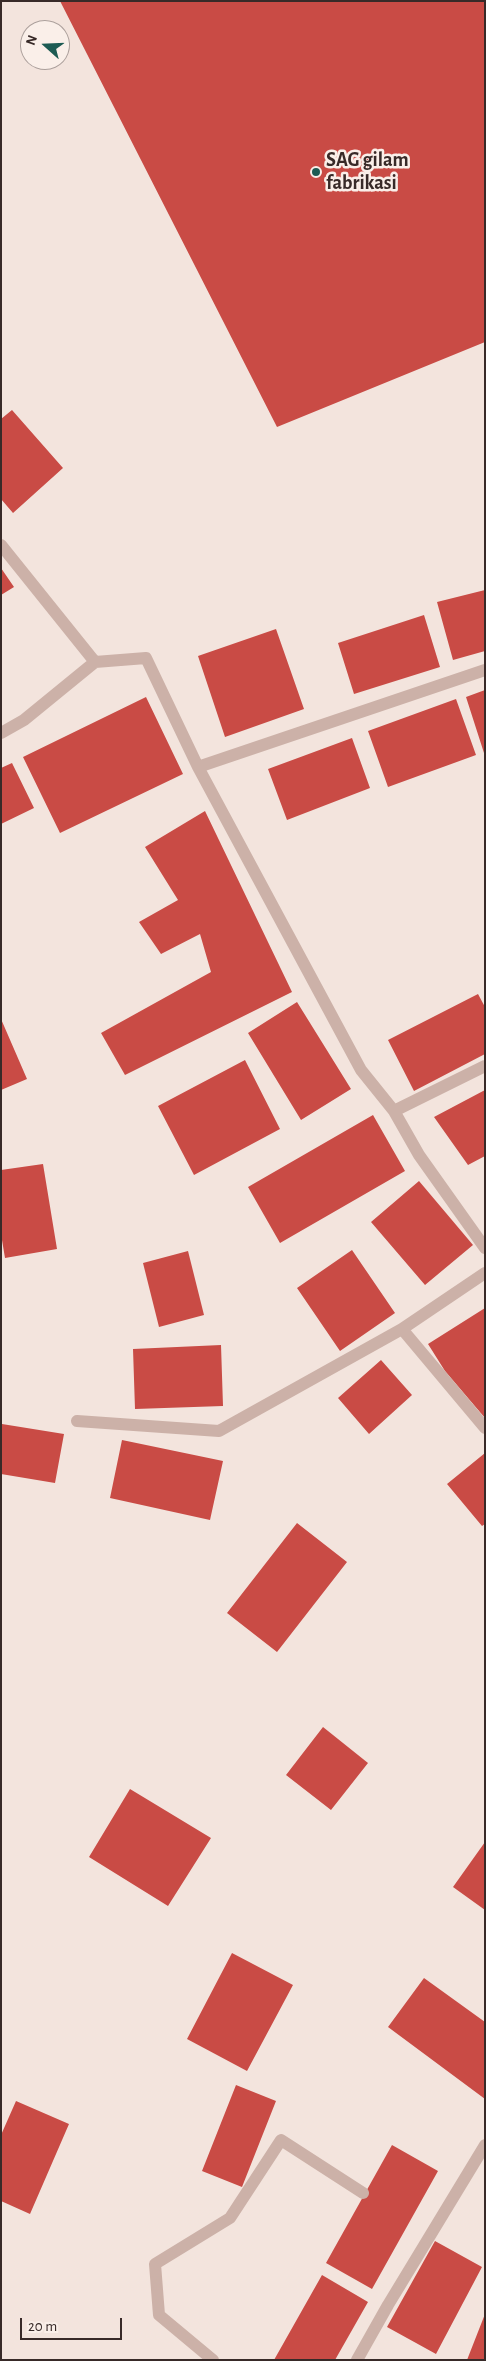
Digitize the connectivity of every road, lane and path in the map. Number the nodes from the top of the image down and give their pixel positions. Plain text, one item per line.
1 (1, 545) edge
2 (95, 662) junction
3 (485, 670) edge
4 (1, 733) edge
5 (198, 767) junction
6 (485, 1066) edge
7 (394, 1111) junction
8 (485, 1248) edge
9 (485, 1273) edge
10 (402, 1329) junction
11 (77, 1421) dead end
12 (485, 1428) edge
13 (485, 2145) edge
14 (363, 2193) dead end
15 (213, 2360) edge
16 (357, 2360) edge

1 - 2 street
2 - 4 street
2 - 5 street
3 - 5 street
5 - 7 street
6 - 7 street
7 - 8 street
9 - 10 street
10 - 11 street
10 - 12 street
13 - 16 street
14 - 15 street

